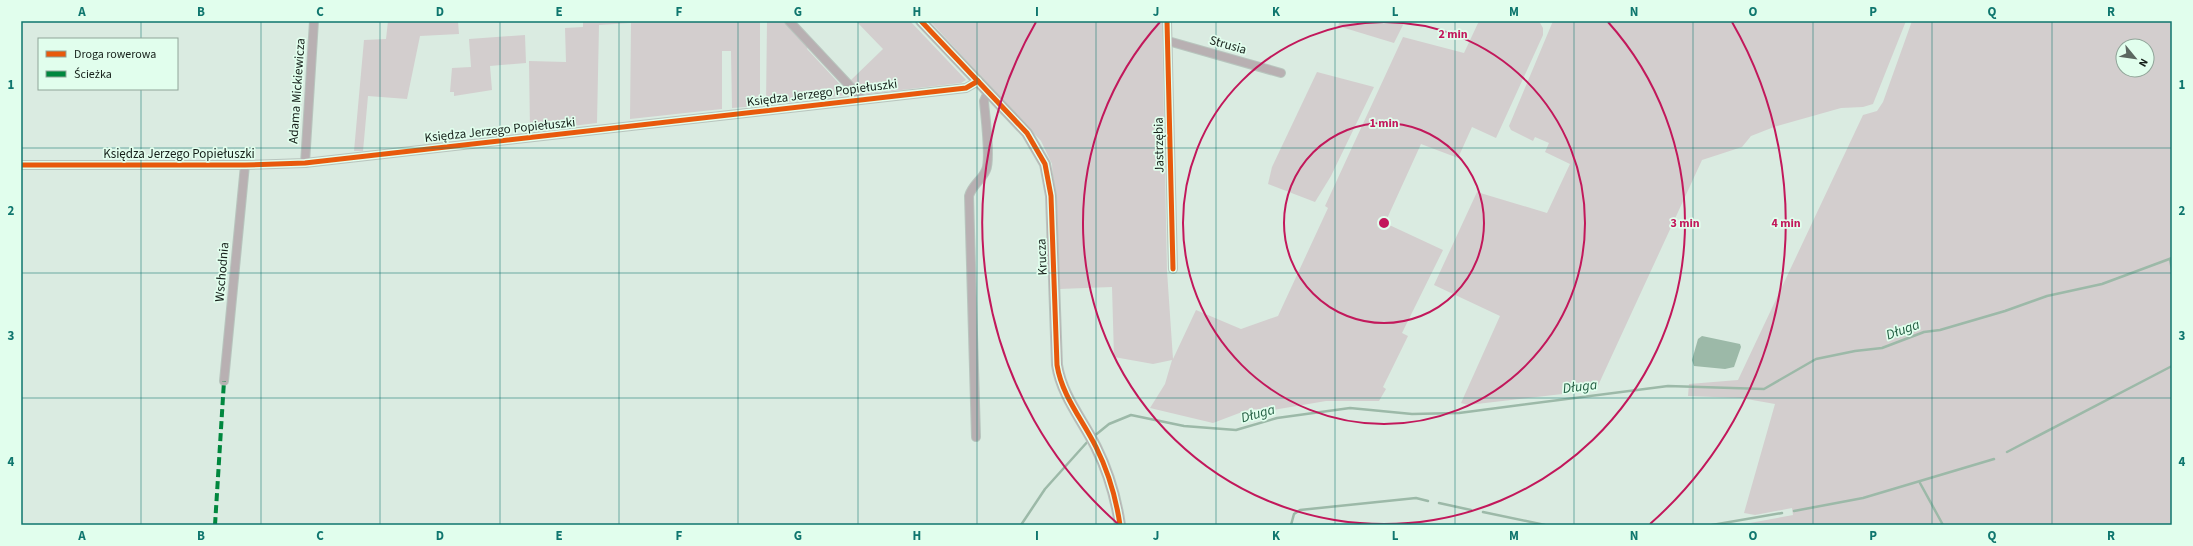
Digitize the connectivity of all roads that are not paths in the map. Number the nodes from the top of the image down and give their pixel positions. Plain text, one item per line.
1 (314, 21) edge
2 (790, 21) edge
3 (922, 21) edge
4 (1167, 21) edge
5 (1168, 41) junction
6 (1281, 73) dead end
7 (978, 82) junction
8 (988, 92) junction
9 (862, 98) junction
10 (305, 163) junction
11 (21, 165) edge
12 (245, 165) junction
13 (1173, 269) dead end
14 (224, 380) dead end
15 (976, 437) dead end
16 (1120, 525) edge

1 - 10 street, Adama Mickiewicza
2 - 9 street
3 - 7 street, Krucza
4 - 5 street, Jastrzębia
5 - 6 street, Strusia
5 - 13 street, Jastrzębia
7 - 8 street, Krucza
7 - 9 street, Księdza Jerzego Popiełuszki
8 - 15 street
8 - 16 street, Krucza
9 - 10 street, Księdza Jerzego Popiełuszki
10 - 12 street, Księdza Jerzego Popiełuszki
11 - 12 street, Księdza Jerzego Popiełuszki
12 - 14 street, Wschodnia

